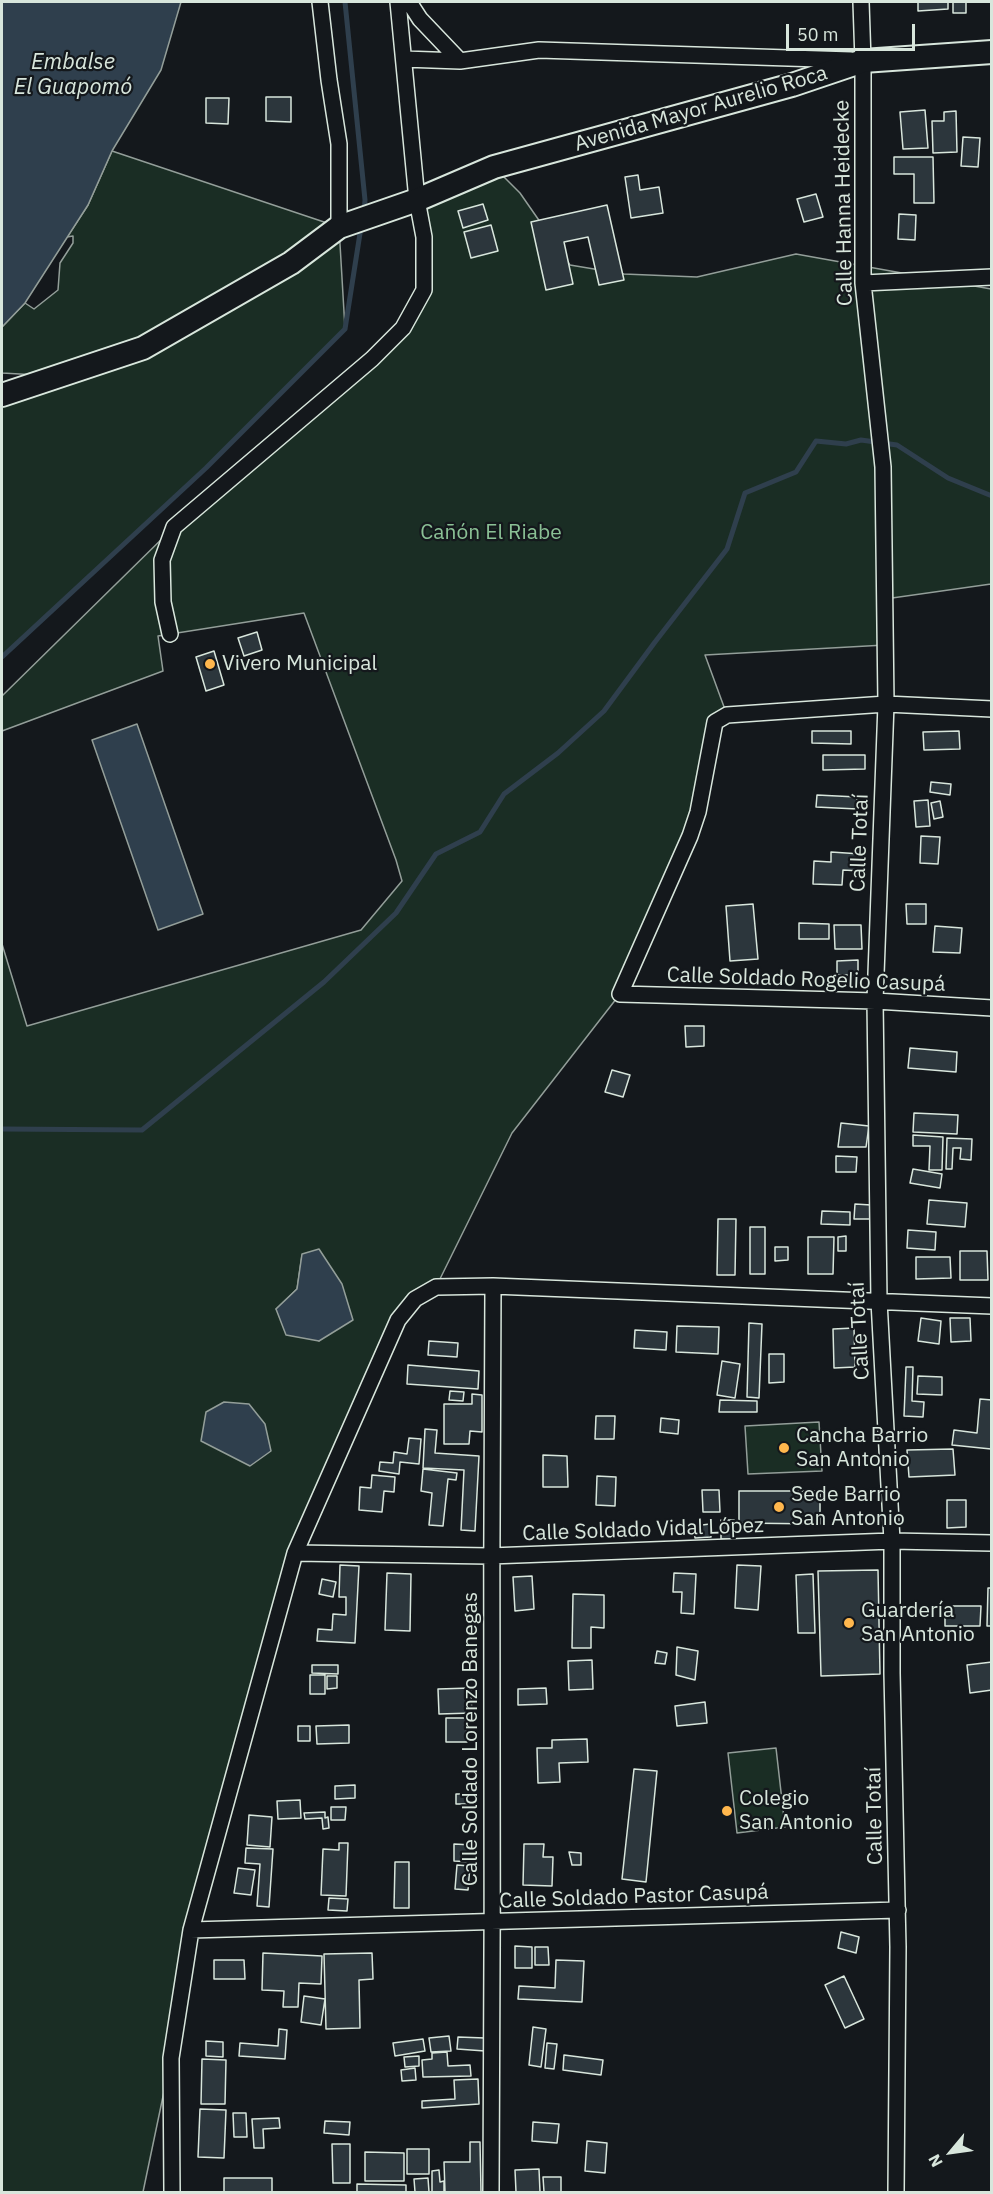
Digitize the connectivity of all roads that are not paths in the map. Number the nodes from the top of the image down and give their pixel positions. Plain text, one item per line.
1 (320, 2) edge
2 (398, 2) edge
3 (409, 2) edge
4 (861, 2) edge
5 (992, 52) edge
6 (404, 59) junction
7 (460, 61) junction
8 (864, 61) junction
9 (411, 202) junction
10 (348, 223) junction
11 (992, 277) edge
12 (863, 283) junction
13 (2, 395) edge
14 (883, 467) joint
15 (170, 634) dead end
16 (886, 704) junction
17 (992, 709) edge
18 (875, 1001) junction
19 (992, 1008) edge
20 (493, 1286) junction
21 (879, 1301) junction
22 (992, 1306) edge
23 (892, 1541) junction
24 (992, 1543) edge
25 (295, 1553) junction
26 (490, 1556) junction
27 (898, 1910) junction
28 (493, 1922) junction
29 (191, 1930) junction
30 (172, 2193) edge
31 (491, 2193) edge
32 (896, 2193) edge

1 - 10 street
2 - 6 street
3 - 7 street
4 - 8 street, Calle Hanna Heidecke
5 - 8 main road, Avenida Mayor Aurelio Roca
6 - 7 street
6 - 9 street
7 - 8 street
8 - 9 main road, Avenida Mayor Aurelio Roca
8 - 12 street, Calle Hanna Heidecke
9 - 10 main road, Avenida Mayor Aurelio Roca
9 - 15 street
10 - 13 main road, Avenida Mayor Aurelio Roca
11 - 12 street
12 - 14 street, Calle Hanna Heidecke
14 - 16 street, Calle Totaí
16 - 17 street
16 - 18 street, Calle Totaí
16 - 18 street, Calle Soldado Rogelio Casupá
18 - 19 street, Calle Soldado Rogelio Casupá
18 - 21 street, Calle Totaí
20 - 21 street
20 - 25 street
20 - 26 street, Calle Soldado Lorenzo Banegas
21 - 22 street
21 - 23 street, Calle Totaí
23 - 24 street, Calle Soldado Vidal López
23 - 26 street, Calle Soldado Vidal López
23 - 27 street, Calle Totaí
25 - 26 street, Calle Soldado Vidal López
25 - 29 street
26 - 28 street, Calle Soldado Lorenzo Banegas
27 - 28 street, Calle Soldado Pastor Casupá
27 - 32 street, Calle Totaí
28 - 29 street, Calle Soldado Pastor Casupá
28 - 31 street, Calle Soldado Lorenzo Banegas
29 - 30 street

